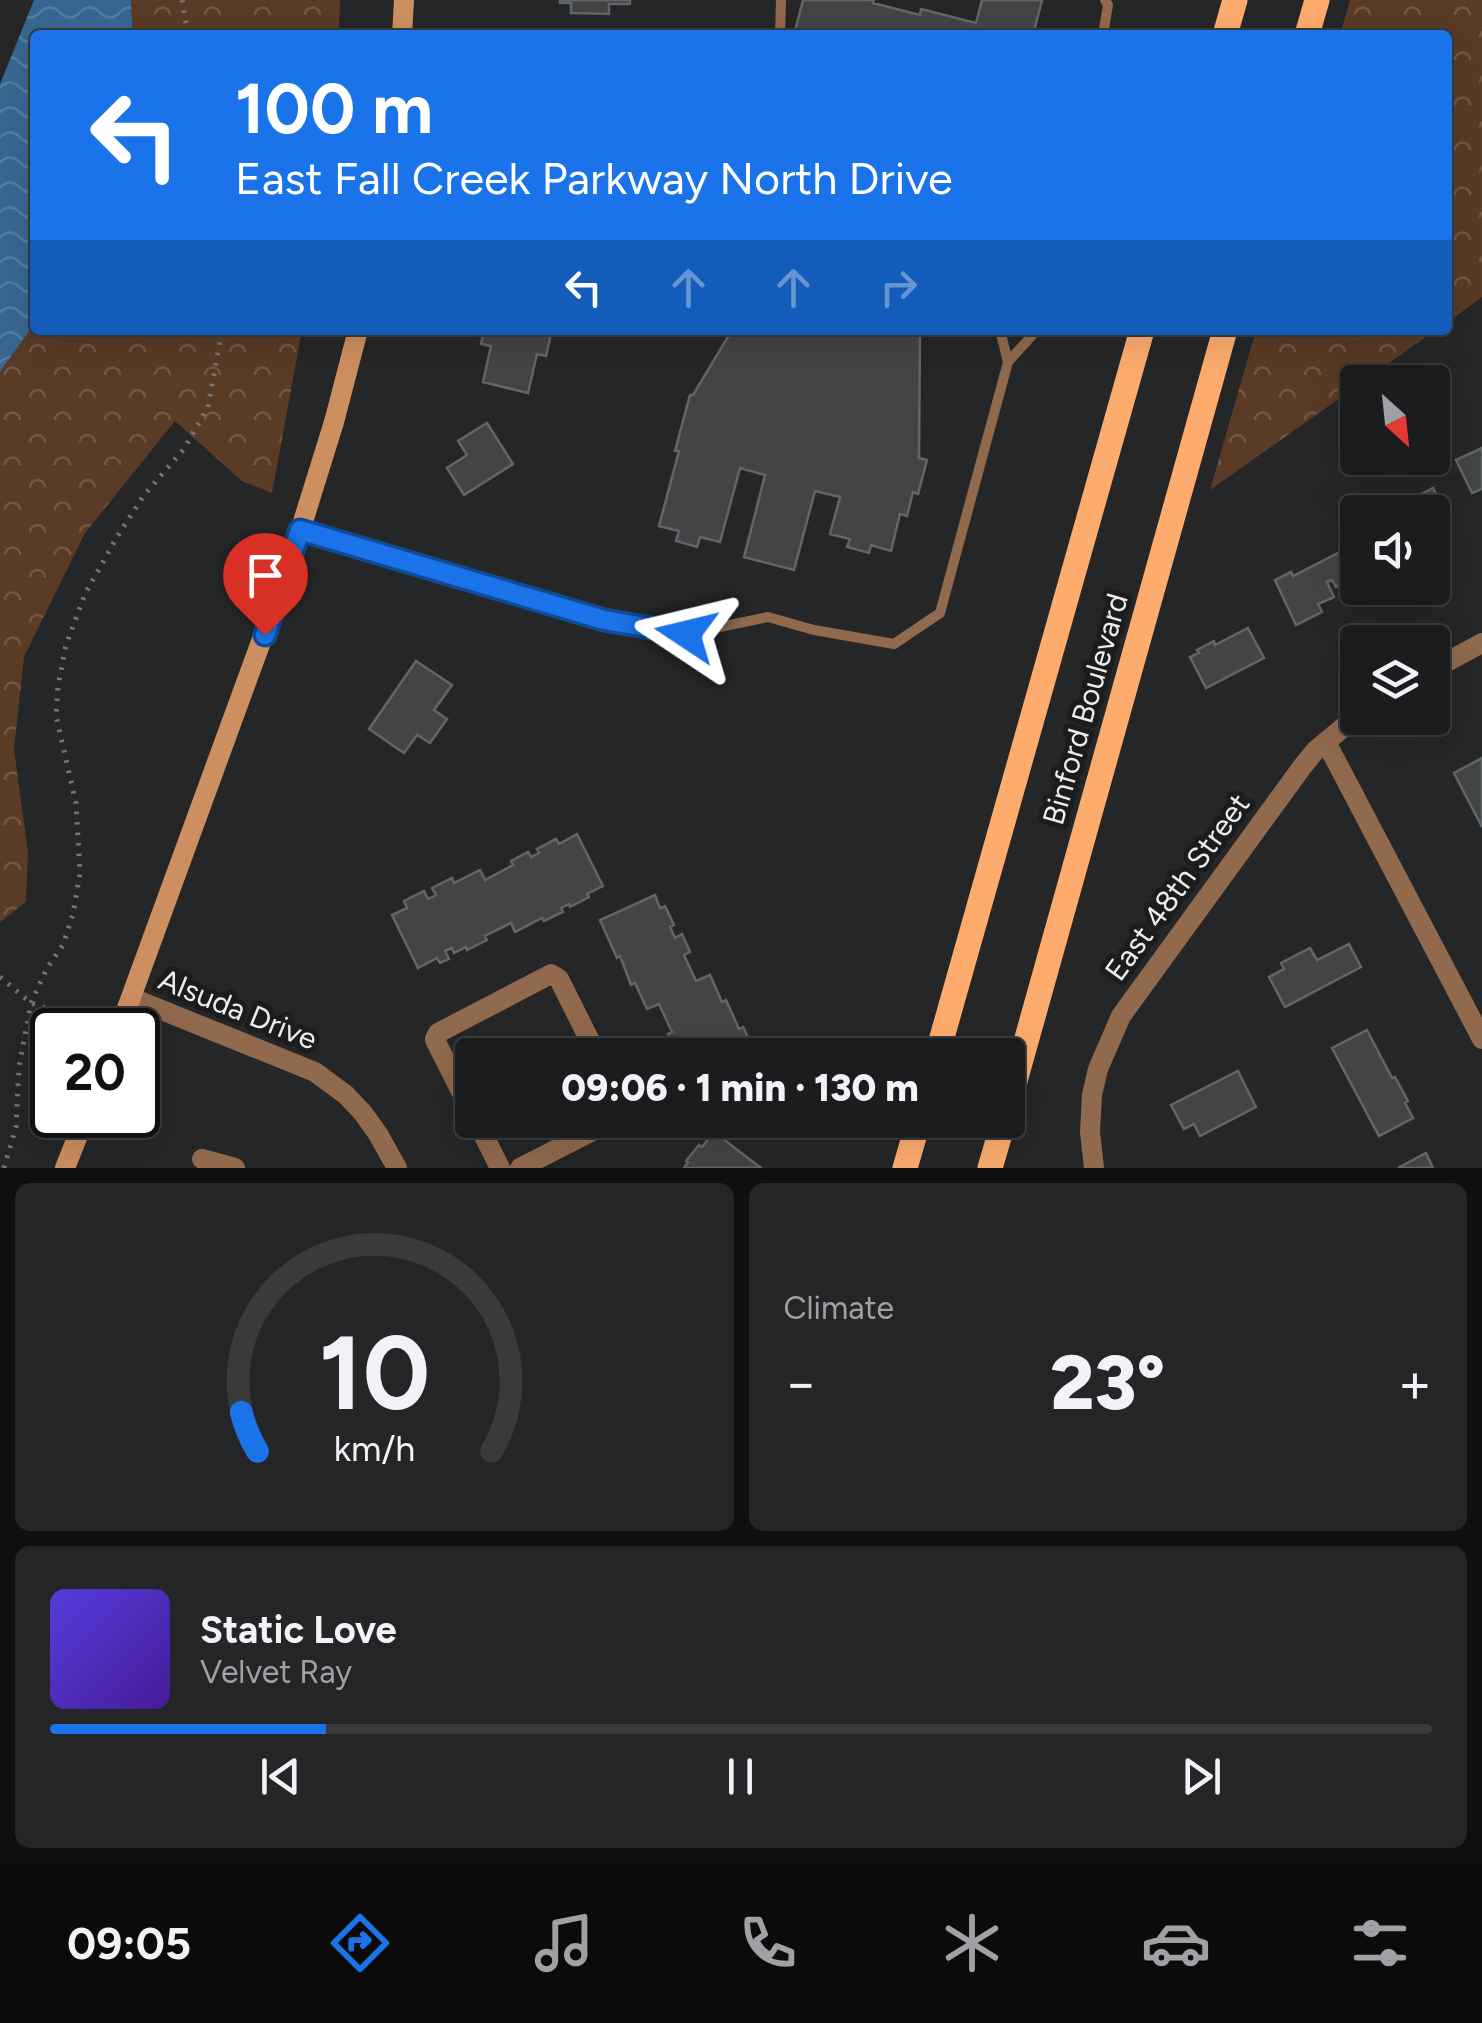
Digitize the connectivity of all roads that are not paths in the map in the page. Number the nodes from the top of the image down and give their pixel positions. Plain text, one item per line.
1 (404, 0) edge
2 (781, 0) edge
3 (1105, 0) edge
4 (1235, 0) edge
5 (1317, 0) edge
6 (402, 30) edge
7 (780, 30) edge
8 (1104, 30) edge
9 (1226, 30) edge
10 (1308, 30) edge
11 (357, 335) edge
12 (1001, 335) edge
13 (1032, 335) edge
14 (1141, 335) edge
15 (1224, 335) edge
16 (1008, 362) junction
17 (300, 530) junction
18 (1482, 643) edge
19 (1450, 660) edge
20 (1340, 730) edge
21 (1326, 742) junction
22 (132, 998) junction
23 (128, 1008) edge
24 (588, 1038) edge
25 (942, 1038) edge
26 (1482, 1040) edge
27 (1025, 1045) edge
28 (455, 1080) edge
29 (76, 1138) edge
30 (485, 1138) edge
31 (579, 1138) edge
32 (914, 1138) edge
33 (999, 1138) edge
34 (202, 1159) dead end
35 (64, 1168) edge
36 (235, 1168) edge
37 (396, 1168) edge
38 (500, 1168) edge
39 (520, 1168) edge
40 (905, 1168) edge
41 (990, 1168) edge
42 (1094, 1168) edge

1 - 6 main road
2 - 7 lane
3 - 8 lane
4 - 9 main road
5 - 10 main road
11 - 17 main road
12 - 16 lane
13 - 16 lane
14 - 25 main road, Binford Boulevard
15 - 27 main road, Binford Boulevard
16 - 17 lane
17 - 22 main road
18 - 19 street
20 - 21 street, East 48th Street
21 - 26 street
21 - 42 street, East 48th Street
22 - 23 main road
22 - 37 street, Alsuda Drive
24 - 28 street
29 - 35 main road
30 - 38 street
31 - 39 street
32 - 40 main road
33 - 41 main road
34 - 36 street

